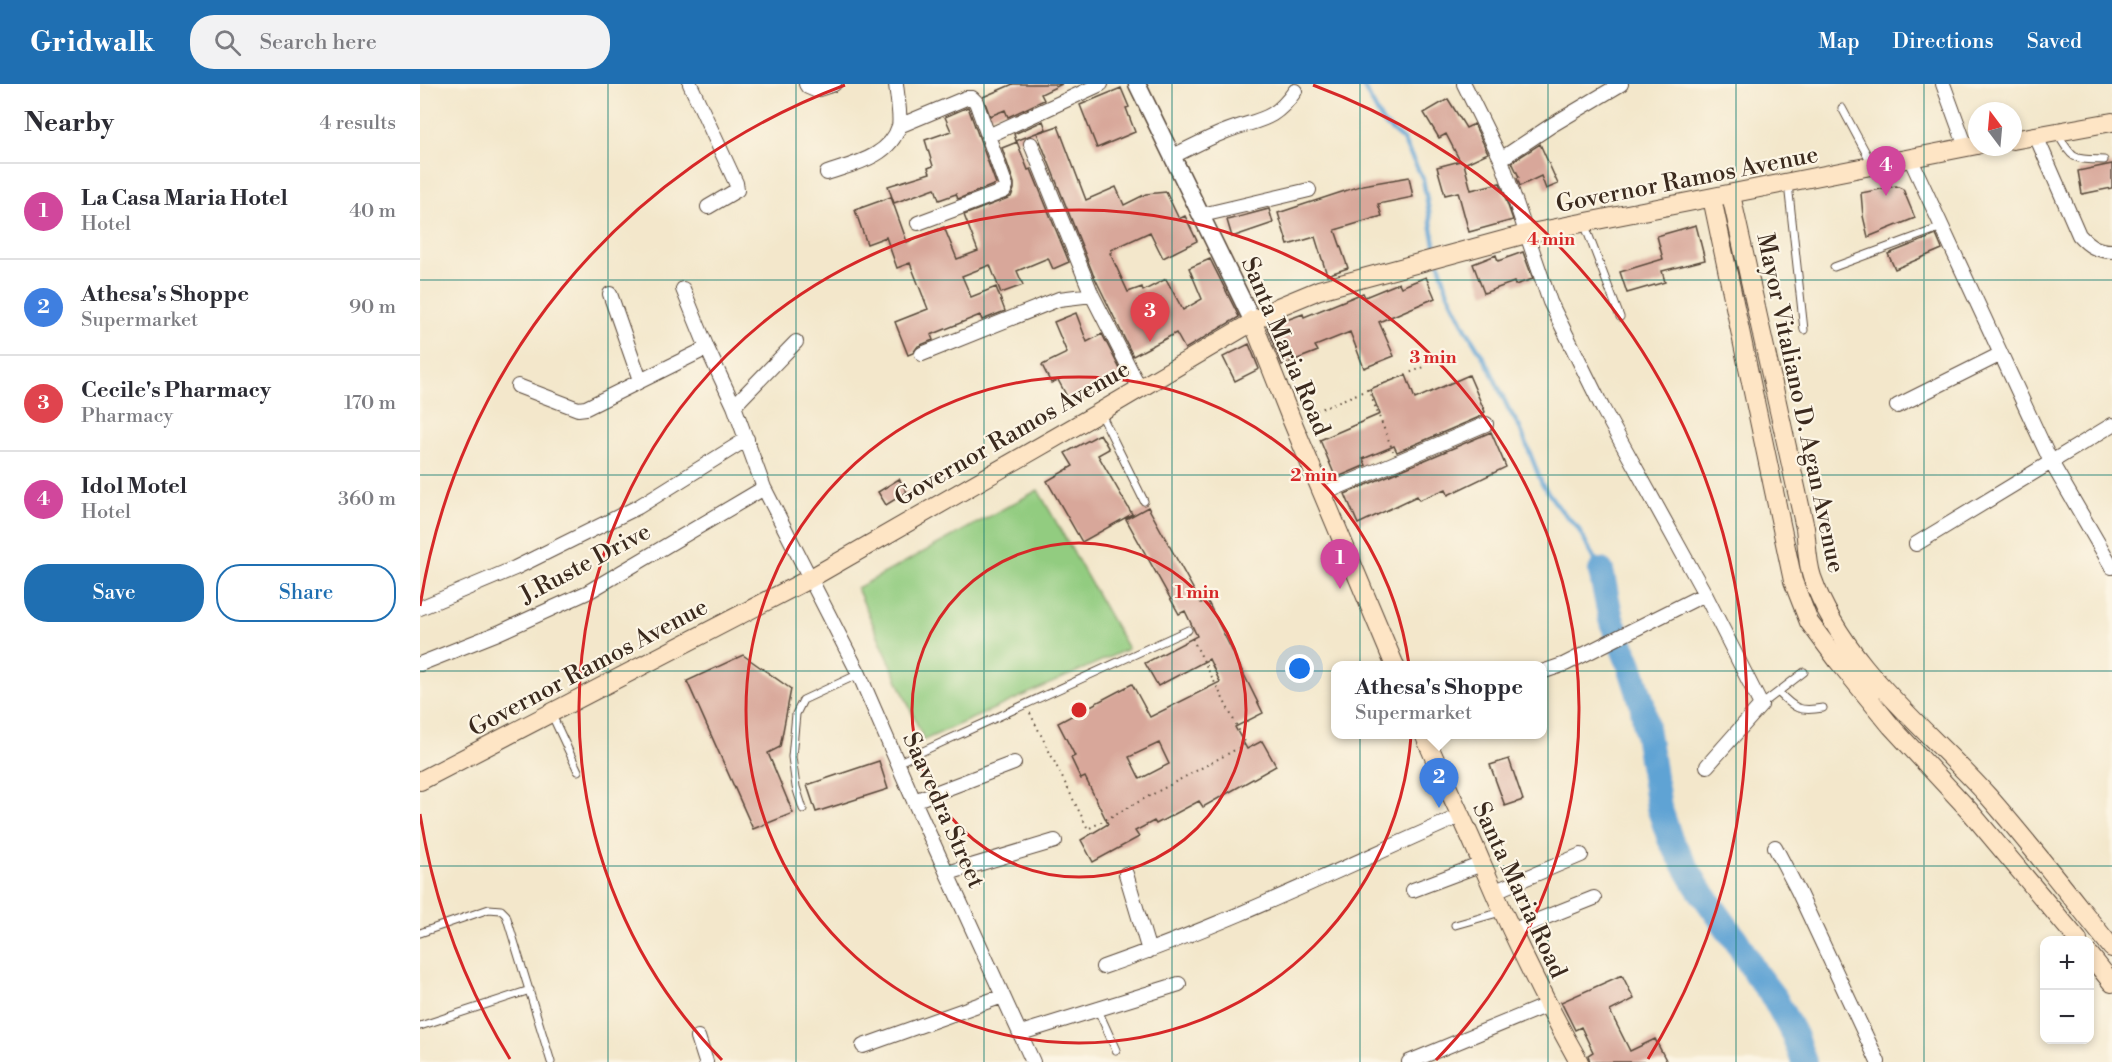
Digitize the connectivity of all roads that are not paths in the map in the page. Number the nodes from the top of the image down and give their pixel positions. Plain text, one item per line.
1 (690, 84) edge
2 (806, 84) edge
3 (834, 84) edge
4 (896, 84) edge
5 (1101, 84) edge
6 (1137, 84) edge
7 (1464, 84) edge
8 (1621, 84) edge
9 (1943, 84) edge
10 (1295, 91) dead end
11 (1842, 108) dead end
12 (2112, 122) edge
13 (899, 126) junction
14 (2057, 133) junction
15 (988, 136) junction
16 (2036, 136) junction
17 (2022, 138) edge
18 (1968, 139) edge
19 (1031, 144) dead end
20 (1968, 147) edge
21 (1173, 156) junction
22 (1501, 159) junction
23 (1911, 160) junction
24 (2104, 160) dead end
25 (1874, 166) junction
26 (827, 173) dead end
27 (1788, 184) junction
28 (1309, 190) dead end
29 (1731, 195) junction
30 (1712, 198) junction
31 (708, 207) dead end
32 (1202, 215) junction
33 (918, 223) dead end
34 (1584, 223) junction
35 (1942, 227) junction
36 (1526, 234) junction
37 (2112, 251) edge
38 (1834, 267) dead end
39 (683, 289) dead end
40 (610, 294) dead end
41 (1092, 295) junction
42 (1620, 317) dead end
43 (1252, 320) junction
44 (1804, 330) dead end
45 (796, 342) dead end
46 (707, 348) junction
47 (922, 354) dead end
48 (2001, 354) junction
49 (640, 380) junction
50 (518, 386) dead end
51 (1139, 387) junction
52 (734, 406) junction
53 (1897, 406) dead end
54 (1100, 412) junction
55 (1486, 424) dead end
56 (2112, 425) edge
57 (747, 439) junction
58 (2051, 462) junction
59 (764, 488) junction
60 (1322, 494) junction
61 (1144, 501) dead end
62 (1916, 544) dead end
63 (2112, 567) edge
64 (1811, 575) junction
65 (811, 578) junction
66 (1793, 581) junction
67 (1705, 594) junction
68 (420, 608) edge
69 (1188, 630) road end
70 (1393, 661) edge
71 (420, 664) edge
72 (1547, 670) edge
73 (1804, 672) dead end
74 (859, 674) junction
75 (1778, 692) junction
76 (1761, 705) junction
77 (1823, 708) dead end
78 (552, 713) junction
79 (1426, 739) edge
80 (1949, 756) junction
81 (897, 763) junction
82 (1014, 763) dead end
83 (1707, 766) dead end
84 (578, 771) dead end
85 (1934, 772) junction
86 (420, 781) edge
87 (914, 801) junction
88 (803, 809) dead end
89 (1460, 816) junction
90 (1055, 841) dead end
91 (1775, 847) dead end
92 (1581, 855) dead end
93 (1482, 864) junction
94 (948, 873) junction
95 (1126, 874) dead end
96 (1413, 891) dead end
97 (1493, 892) junction
98 (1594, 898) dead end
99 (1501, 912) junction
100 (1455, 925) dead end
101 (1511, 931) junction
102 (420, 933) edge
103 (2075, 936) edge
104 (2112, 948) edge
105 (1149, 951) junction
106 (2094, 960) edge
107 (1103, 967) dead end
108 (2112, 983) edge
109 (1179, 984) dead end
110 (530, 990) junction
111 (1004, 996) junction
112 (1547, 1005) junction
113 (1097, 1008) junction
114 (420, 1026) edge
115 (1021, 1032) junction
116 (698, 1037) dead end
117 (863, 1046) dead end
118 (1116, 1050) dead end
119 (549, 1061) edge
120 (706, 1062) edge
121 (1034, 1062) edge
122 (1408, 1062) edge
123 (1579, 1062) edge
124 (1878, 1062) edge

1 - 31 street
2 - 3 street
4 - 13 street
5 - 15 street
6 - 21 street, Santa Maria Road
7 - 22 street
8 - 22 street
9 - 18 street
10 - 21 street
11 - 25 lane
12 - 14 main road
13 - 15 street
13 - 26 street
14 - 16 main road
14 - 24 lane
15 - 33 street
16 - 17 main road
16 - 37 street
19 - 41 street
20 - 23 main road, Governor Ramos Avenue
21 - 32 street, Santa Maria Road
22 - 36 street
23 - 25 main road, Governor Ramos Avenue
23 - 35 street
25 - 27 main road, Governor Ramos Avenue
27 - 29 main road, Governor Ramos Avenue
27 - 44 lane
28 - 32 street
29 - 30 main road, Governor Ramos Avenue
29 - 64 main road, Mayor Vitaliano D. Agan Avenue
30 - 34 main road, Governor Ramos Avenue
30 - 66 main road, Mayor Vitaliano D. Agan Avenue
32 - 43 street, Santa Maria Road
34 - 36 main road, Governor Ramos Avenue
34 - 42 lane
35 - 38 lane
35 - 48 street
36 - 43 main road, Governor Ramos Avenue
36 - 67 street
39 - 46 street, Saavedra Street
40 - 49 street
41 - 47 street
41 - 51 street
43 - 51 main road, Governor Ramos Avenue
43 - 60 main road, Santa Maria Road
45 - 52 street
46 - 49 street
46 - 52 street, Saavedra Street
48 - 53 street
48 - 58 street
49 - 50 street
51 - 54 main road, Governor Ramos Avenue
52 - 57 street, Saavedra Street
54 - 61 lane
54 - 65 main road, Governor Ramos Avenue
55 - 60 street
56 - 58 street
57 - 59 street, Saavedra Street
57 - 68 street
58 - 62 street
58 - 63 street
59 - 65 street, Saavedra Street
59 - 71 street, J.Ruste Drive
60 - 70 main road, Santa Maria Road
64 - 66 main road
64 - 80 main road, Mayor Vitaliano D. Agan Avenue
65 - 74 street, Saavedra Street
65 - 78 main road, Governor Ramos Avenue
66 - 85 main road, Mayor Vitaliano D. Agan Avenue
67 - 72 street
67 - 76 street
69 - 81 lane
73 - 75 lane
74 - 81 street, Saavedra Street
74 - 88 lane
75 - 76 lane
75 - 77 lane
76 - 83 street
78 - 84 lane
78 - 86 main road, Governor Ramos Avenue
79 - 89 main road, Santa Maria Road
80 - 85 main road
80 - 104 main road, Mayor Vitaliano D. Agan Avenue
81 - 87 street, Saavedra Street
82 - 87 street
85 - 103 main road, Mayor Vitaliano D. Agan Avenue
87 - 94 street, Saavedra Street
89 - 93 main road, Santa Maria Road
89 - 105 street
90 - 94 street
91 - 124 street
92 - 97 street
93 - 96 street
93 - 97 main road, Santa Maria Road
94 - 111 street, Saavedra Street
95 - 105 street
97 - 99 main road, Santa Maria Road
98 - 101 street
99 - 100 lane
99 - 101 main road, Santa Maria Road
101 - 112 main road, Santa Maria Road
102 - 110 lane
105 - 107 street
106 - 108 main road
109 - 113 street
110 - 114 lane
110 - 119 lane
111 - 115 street, Saavedra Street
111 - 117 street
112 - 122 street
112 - 123 main road, Santa Maria Road
113 - 115 street
113 - 118 lane
115 - 121 street, Saavedra Street
116 - 120 street

